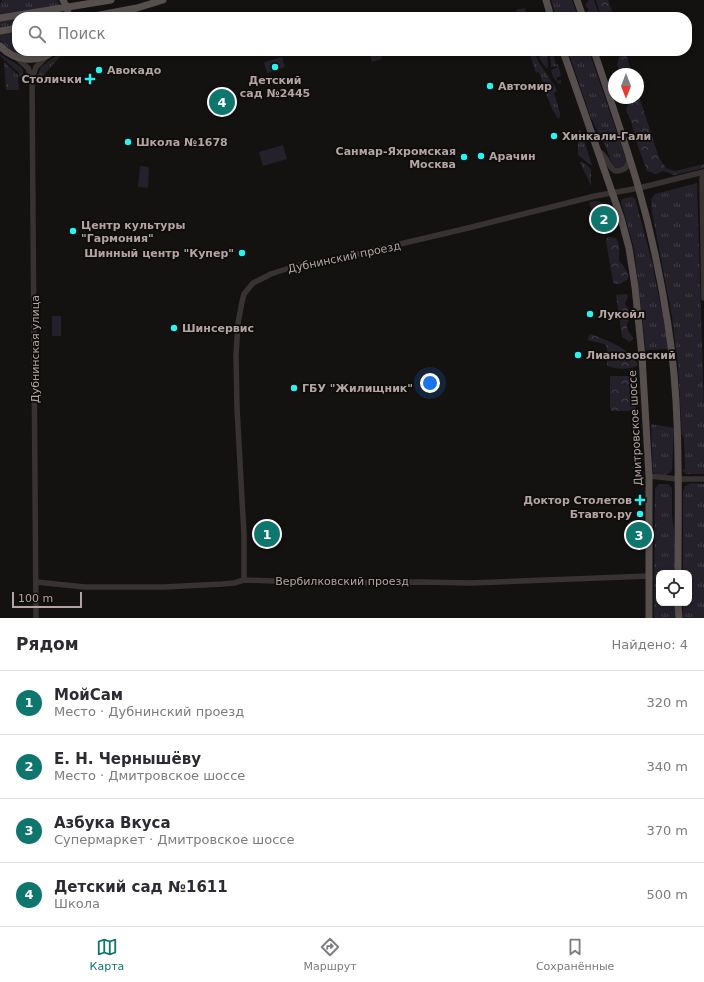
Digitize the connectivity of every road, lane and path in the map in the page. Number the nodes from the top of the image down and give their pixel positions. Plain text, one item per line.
1 (63, 0) edge
2 (111, 0) edge
3 (163, 0) edge
4 (546, 0) edge
5 (577, 0) edge
6 (67, 8) junction
7 (40, 12) edge
8 (68, 12) edge
9 (116, 12) edge
10 (550, 12) edge
11 (581, 12) edge
12 (12, 16) edge
13 (0, 18) edge
14 (12, 29) edge
15 (0, 31) edge
16 (0, 46) edge
17 (12, 55) edge
18 (47, 56) joint
19 (565, 56) edge
20 (596, 56) edge
21 (16, 57) joint
22 (32, 79) junction
23 (598, 150) junction
24 (629, 157) junction
25 (704, 172) edge
26 (639, 188) junction
27 (612, 192) junction
28 (703, 208) edge
29 (704, 298) edge
30 (649, 476) junction
31 (704, 479) edge
32 (678, 480) junction
33 (678, 570) edge
34 (650, 576) junction
35 (244, 580) junction
36 (36, 582) junction
37 (678, 606) edge
38 (36, 618) edge
39 (649, 618) edge
40 (678, 618) edge

1 - 6 main road
2 - 6 main road
3 - 9 main road
4 - 10 main road
5 - 11 main road
6 - 7 main road
6 - 8 main road
12 - 13 main road
14 - 15 main road
16 - 17 main road
18 - 21 main road
18 - 22 street, Дубнинская улица
19 - 23 main road, Дмитровское шоссе
20 - 24 main road
21 - 22 street
22 - 36 street, Дубнинская улица
23 - 24 street
23 - 27 main road, Дмитровское шоссе
24 - 26 main road
25 - 26 street
25 - 28 street
26 - 27 street
26 - 32 main road
27 - 30 main road, Дмитровское шоссе
27 - 35 street, Дубнинский проезд
28 - 29 street
30 - 32 street
30 - 34 main road, Дмитровское шоссе
31 - 32 street
32 - 33 main road
34 - 35 street, Вербилковский проезд
34 - 39 main road, Дмитровское шоссе
35 - 36 street, Вербилковский проезд
36 - 38 street, Дубнинская улица
37 - 40 main road

